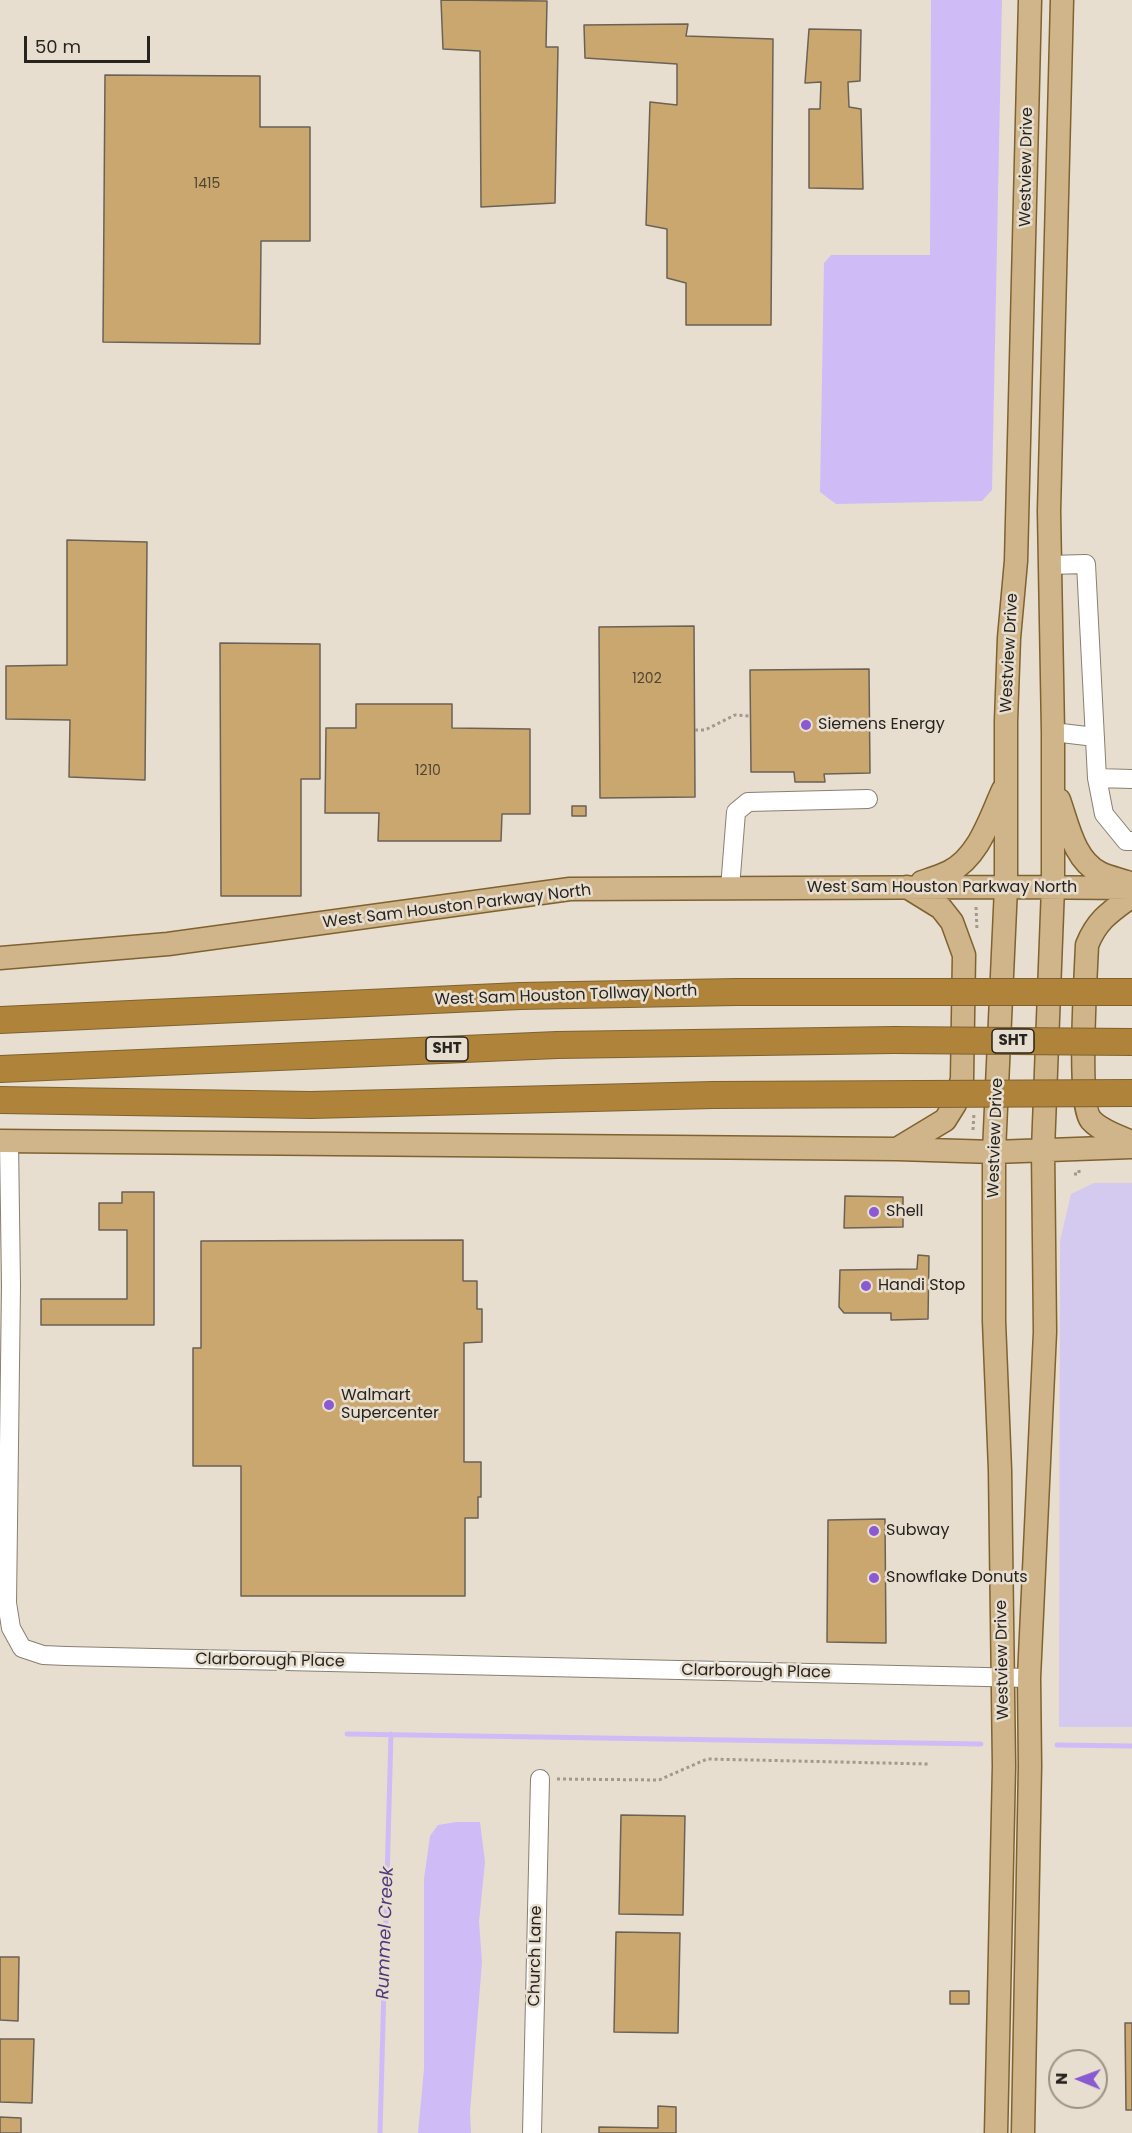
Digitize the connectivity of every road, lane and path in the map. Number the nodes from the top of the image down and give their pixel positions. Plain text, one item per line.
1 (1030, 0) edge
2 (1062, 0) edge
3 (1026, 214) junction
4 (1055, 216) junction
5 (1016, 561) junction
6 (1049, 565) junction
7 (750, 716) dead end
8 (695, 730) dead end
9 (1053, 732) junction
10 (1095, 737) junction
11 (1097, 778) junction
12 (1132, 779) edge
13 (1053, 782) junction
14 (1006, 783) junction
15 (868, 800) dead end
16 (1132, 842) edge
17 (1132, 886) edge
18 (907, 887) junction
19 (1006, 887) junction
20 (1053, 887) junction
21 (730, 888) junction
22 (1132, 896) edge
23 (0, 958) edge
24 (1132, 992) edge
25 (0, 1020) edge
26 (1132, 1042) edge
27 (0, 1069) edge
28 (1132, 1094) edge
29 (0, 1100) edge
30 (4, 1142) edge
31 (1132, 1142) edge
32 (1132, 1147) edge
33 (897, 1149) junction
34 (1042, 1150) junction
35 (994, 1152) junction
36 (1079, 1169) dead end
37 (1074, 1174) dead end
38 (1004, 1677) junction
39 (1029, 1678) junction
40 (928, 1764) dead end
41 (540, 1779) joint
42 (532, 2133) edge
43 (996, 2133) edge
44 (1023, 2133) edge

1 - 3 main road, Westview Drive
2 - 4 main road, Westview Drive
3 - 4 main road
3 - 5 main road, Westview Drive
4 - 6 main road, Westview Drive
5 - 6 main road
5 - 14 main road, Westview Drive
6 - 9 main road, Westview Drive
6 - 10 street
7 - 8 path
9 - 10 street
9 - 13 main road, Westview Drive
10 - 11 street
11 - 12 street
11 - 16 street
13 - 17 main road
13 - 20 main road, Westview Drive
14 - 18 main road
14 - 19 main road, Westview Drive
15 - 21 street
17 - 20 main road, West Sam Houston Parkway North
18 - 19 main road, West Sam Houston Parkway North
18 - 21 main road, West Sam Houston Parkway North
18 - 33 main road
19 - 20 main road, West Sam Houston Parkway North
19 - 35 main road, Westview Drive
20 - 34 main road, Westview Drive
21 - 23 main road, West Sam Houston Parkway North
22 - 31 main road
24 - 25 highway, West Sam Houston Tollway North, bridge
26 - 27 highway, SHT, bridge
28 - 29 highway, bridge
30 - 33 main road
30 - 38 street, Clarborough Place
32 - 34 main road
33 - 35 main road
34 - 35 main road
34 - 39 main road, Westview Drive
35 - 38 main road, Westview Drive
36 - 37 path
38 - 39 street, Clarborough Place
38 - 43 main road, Westview Drive
39 - 44 main road, Westview Drive
40 - 41 path
41 - 42 street, Church Lane

